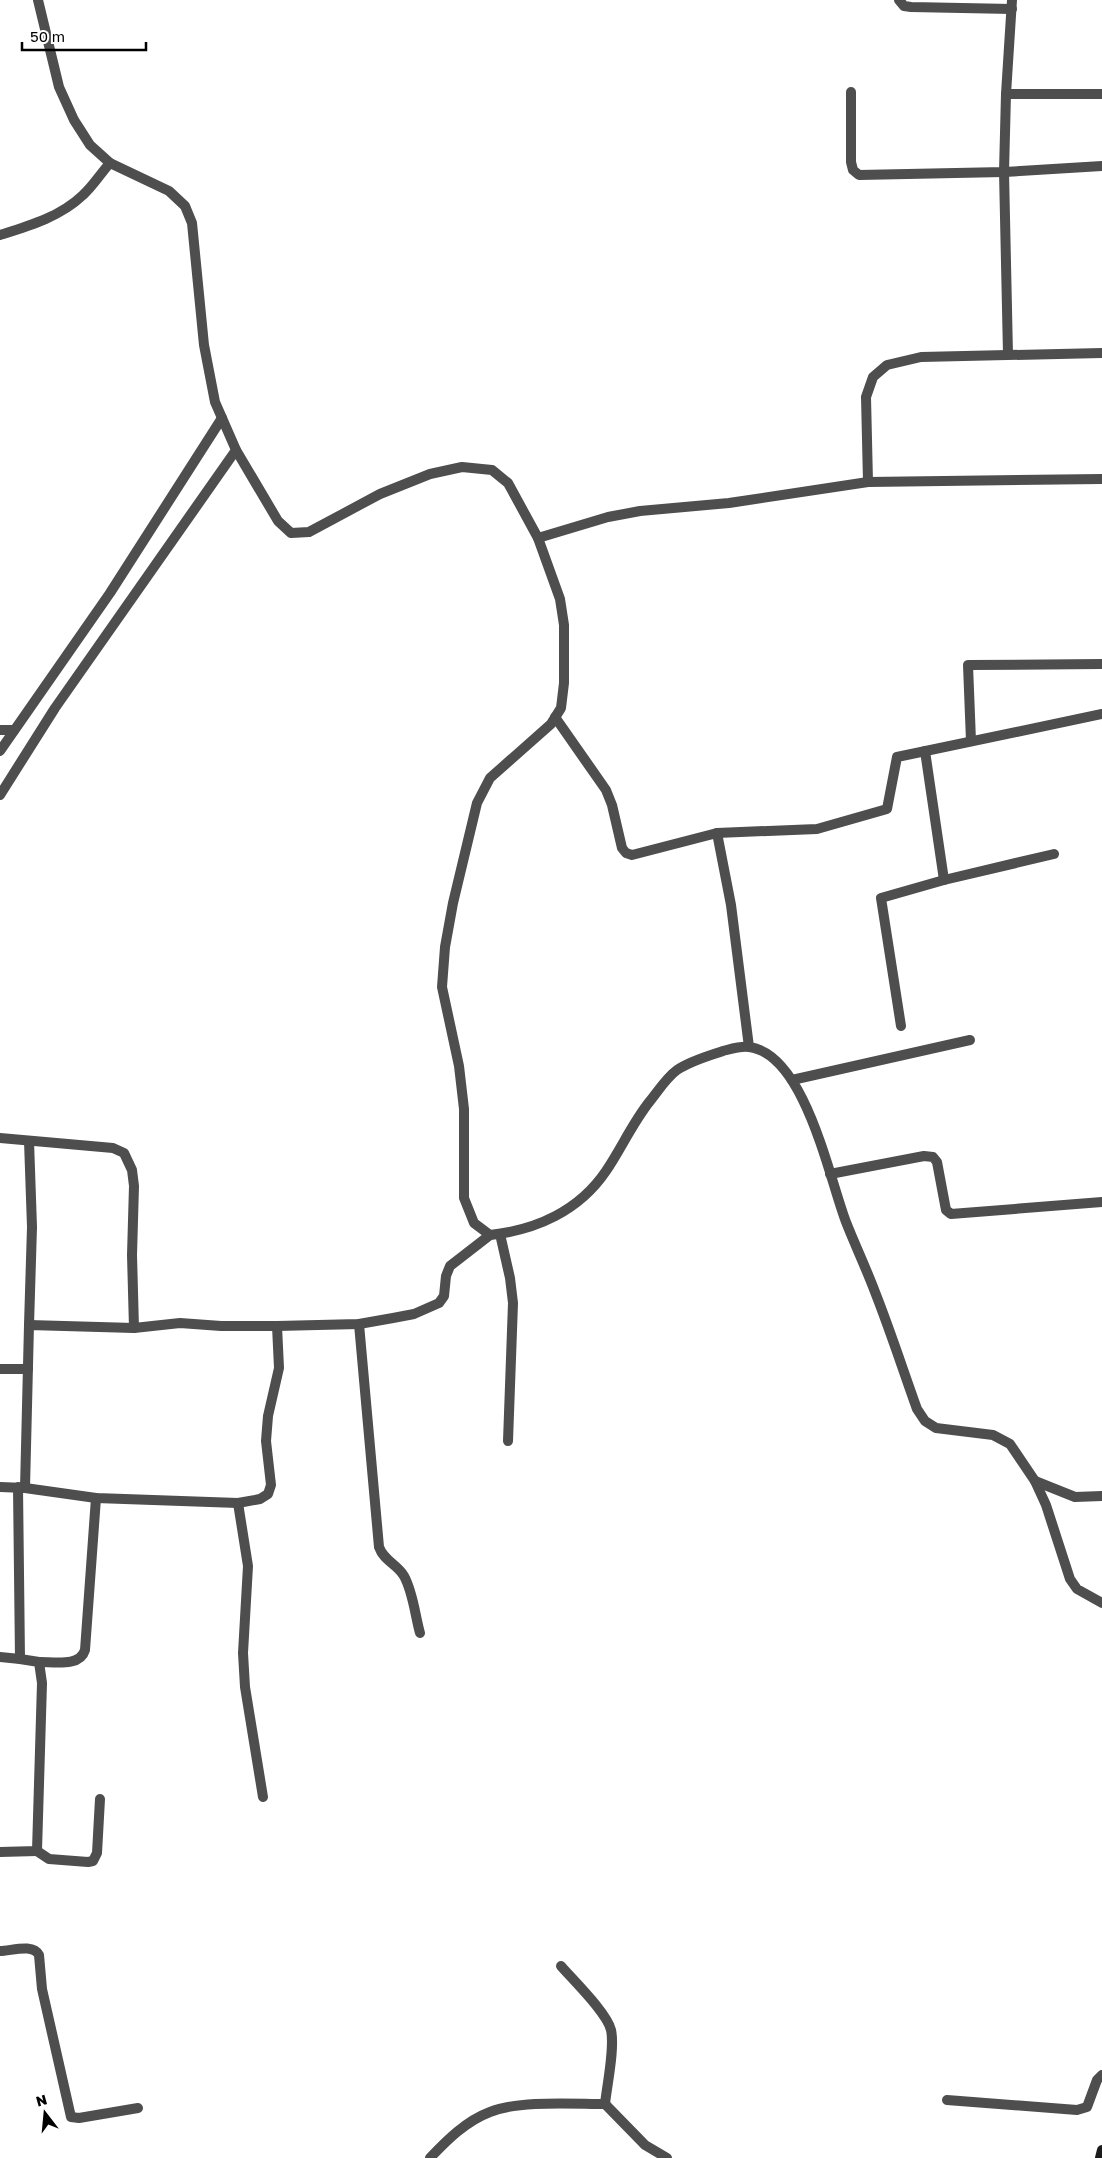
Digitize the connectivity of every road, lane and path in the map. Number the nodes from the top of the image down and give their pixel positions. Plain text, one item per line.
1 (38, 0) edge
2 (899, 0) edge
3 (1012, 4) edge
4 (851, 92) dead end
5 (1006, 94) junction
6 (1102, 94) edge
7 (110, 162) junction
8 (1102, 166) edge
9 (1004, 172) junction
10 (0, 235) edge
11 (1102, 353) edge
12 (1008, 354) junction
13 (222, 418) junction
14 (236, 450) junction
15 (1102, 479) edge
16 (868, 482) junction
17 (538, 538) junction
18 (1102, 664) edge
19 (1102, 714) edge
20 (555, 717) junction
21 (0, 730) edge
22 (14, 730) junction
23 (971, 741) junction
24 (0, 751) edge
25 (925, 751) junction
26 (0, 795) edge
27 (717, 833) junction
28 (1054, 854) dead end
29 (944, 880) junction
30 (902, 1026) dead end
31 (970, 1040) dead end
32 (749, 1047) junction
33 (792, 1080) junction
34 (0, 1138) edge
35 (29, 1141) junction
36 (830, 1174) junction
37 (1102, 1202) edge
38 (495, 1234) junction
39 (359, 1324) junction
40 (29, 1325) junction
41 (278, 1326) junction
42 (134, 1328) junction
43 (0, 1369) edge
44 (28, 1369) junction
45 (508, 1441) dead end
46 (1035, 1480) junction
47 (0, 1487) edge
48 (21, 1487) junction
49 (1102, 1496) edge
50 (96, 1498) junction
51 (238, 1503) junction
52 (1102, 1603) edge
53 (420, 1633) dead end
54 (0, 1657) edge
55 (20, 1659) junction
56 (39, 1662) junction
57 (263, 1797) dead end
58 (100, 1799) dead end
59 (38, 1851) junction
60 (0, 1852) edge
61 (0, 1951) edge
62 (561, 1966) dead end
63 (1102, 2074) edge
64 (947, 2100) dead end
65 (605, 2104) junction
66 (138, 2108) dead end
67 (1102, 2150) edge
68 (430, 2158) edge
69 (667, 2158) edge
70 (1100, 2158) edge

1 - 7 street
2 - 3 street
3 - 5 street
4 - 9 street
5 - 6 street
5 - 9 street
7 - 10 street
7 - 13 street
8 - 9 street
9 - 12 street
11 - 12 street
12 - 16 street
13 - 14 street
13 - 22 street
14 - 17 street
14 - 26 street
15 - 16 street
16 - 17 street
17 - 20 street
18 - 23 street
19 - 23 street
20 - 27 street
20 - 38 street
21 - 22 street
22 - 24 street
23 - 25 street
25 - 27 street
25 - 29 street
27 - 32 street
28 - 29 street
29 - 30 street
31 - 33 street
32 - 33 street
32 - 38 street
33 - 36 street
34 - 35 street
35 - 40 street
35 - 42 street
36 - 37 street
36 - 46 street
38 - 39 street
38 - 45 street
39 - 41 street
39 - 53 street
40 - 42 street
40 - 44 street
41 - 42 street
41 - 51 street
43 - 44 street
44 - 48 street
46 - 49 street
46 - 52 street
47 - 48 street
48 - 50 street
48 - 55 street
50 - 51 street
50 - 56 street
51 - 57 street
54 - 55 street
55 - 56 street
56 - 59 street
58 - 59 street
59 - 60 street
61 - 66 street
62 - 65 street
63 - 64 street
65 - 68 street
65 - 69 street
67 - 70 street

